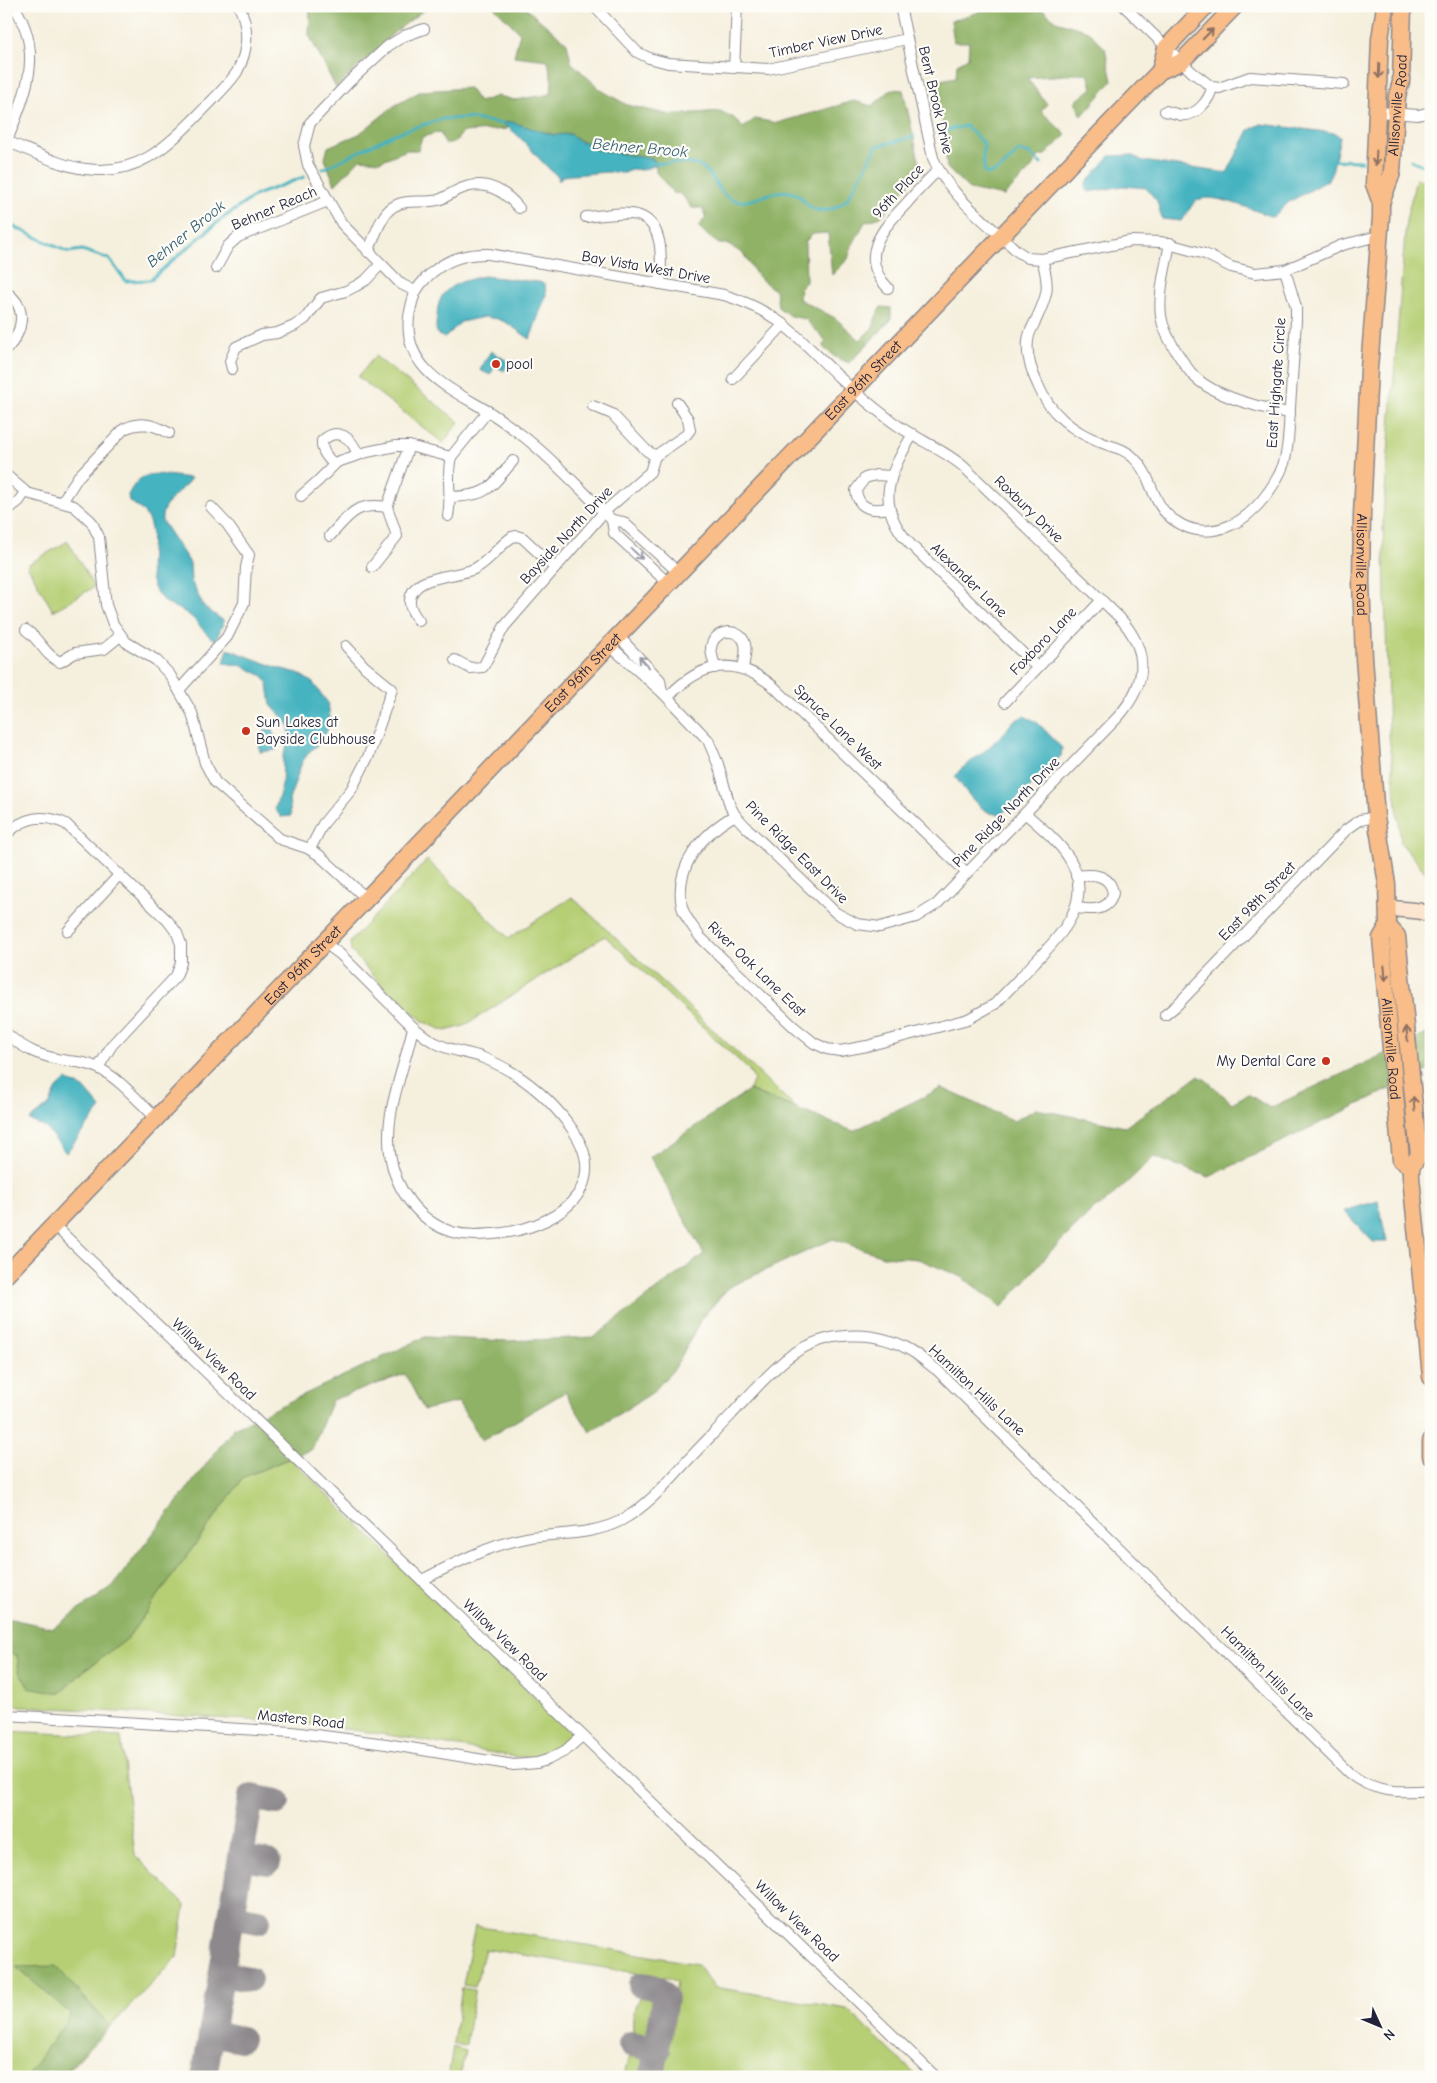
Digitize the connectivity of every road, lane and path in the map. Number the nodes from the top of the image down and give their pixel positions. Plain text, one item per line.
1 (14, 6) edge
2 (239, 6) edge
3 (594, 6) edge
4 (737, 6) edge
5 (900, 6) edge
6 (1124, 6) edge
7 (1206, 6) edge
8 (1235, 6) edge
9 (1385, 6) edge
10 (1403, 6) edge
11 (424, 30) dead end
12 (907, 39) junction
13 (1174, 55) junction
14 (734, 68) junction
15 (1344, 84) dead end
16 (1212, 87) junction
17 (1165, 110) dead end
18 (1378, 112) junction
19 (1431, 112) edge
20 (1396, 113) junction
21 (7, 141) edge
22 (938, 170) junction
23 (328, 201) junction
24 (1381, 204) junction
25 (519, 208) dead end
26 (586, 217) dead end
27 (1001, 236) junction
28 (1379, 236) junction
29 (1170, 243) junction
30 (368, 252) junction
31 (1042, 259) junction
32 (380, 264) junction
33 (216, 268) dead end
34 (1285, 270) junction
35 (660, 284) junction
36 (888, 288) dead end
37 (416, 292) junction
38 (9, 294) edge
39 (784, 324) junction
40 (6, 350) edge
41 (232, 369) dead end
42 (733, 379) dead end
43 (854, 390) junction
44 (677, 403) dead end
45 (593, 406) dead end
46 (488, 411) junction
47 (1290, 413) junction
48 (169, 433) dead end
49 (913, 434) junction
50 (409, 446) junction
51 (358, 455) junction
52 (450, 456) junction
53 (655, 456) junction
54 (513, 461) dead end
55 (334, 464) junction
56 (6, 476) edge
57 (891, 476) junction
58 (25, 492) junction
59 (301, 496) dead end
60 (450, 497) junction
61 (62, 502) junction
62 (211, 507) dead end
63 (387, 507) junction
64 (889, 508) junction
65 (6, 511) edge
66 (604, 512) junction
67 (448, 516) dead end
68 (612, 520) junction
69 (330, 536) dead end
70 (372, 567) dead end
71 (555, 568) junction
72 (674, 578) junction
73 (1102, 600) junction
74 (419, 621) dead end
75 (26, 630) dead end
76 (120, 636) junction
77 (614, 641) junction
78 (346, 646) dead end
79 (455, 660) dead end
80 (1037, 667) junction
81 (715, 668) junction
82 (743, 668) junction
83 (1140, 681) joint
84 (179, 690) junction
85 (665, 694) junction
86 (1005, 702) dead end
87 (735, 814) junction
88 (1026, 814) junction
89 (1376, 817) junction
90 (6, 835) edge
91 (310, 849) junction
92 (120, 874) junction
93 (967, 874) junction
94 (1076, 876) junction
95 (367, 899) junction
96 (1075, 908) junction
97 (1388, 908) junction
98 (1431, 915) edge
99 (868, 926) joint
100 (68, 930) dead end
101 (325, 943) junction
102 (1165, 1015) dead end
103 (413, 1027) junction
104 (6, 1033) edge
105 (98, 1068) junction
106 (157, 1119) junction
107 (54, 1225) junction
108 (6, 1275) edge
109 (1431, 1377) edge
110 (1431, 1441) edge
111 (1431, 1456) edge
112 (422, 1580) junction
113 (6, 1714) edge
114 (582, 1736) junction
115 (1431, 1790) edge
116 (936, 2077) edge

1 - 21 street
2 - 21 street
3 - 14 street, Timber View Drive
4 - 14 street
5 - 12 street, Bent Brook Drive
6 - 13 street
7 - 13 main road, East 96th Street
13 -> 8 main road, East 96th Street
9 -> 18 main road, Allisonville Road
10 - 20 main road, Allisonville Road
11 - 23 street
12 - 14 street, Timber View Drive
12 - 22 street, Bent Brook Drive
13 - 16 street
13 - 27 main road, East 96th Street
15 - 16 street
16 - 17 street
18 - 20 street
18 -> 24 main road, Allisonville Road
19 - 20 street
20 - 24 main road, Allisonville Road
22 - 27 street, Bent Brook Drive
22 - 36 street, 96th Place
23 - 30 street
23 - 33 street, Behner Reach
24 - 28 main road, Allisonville Road
25 - 30 street
26 - 35 street
27 - 31 street, Bent Brook Drive
27 - 43 main road, East 96th Street
28 - 34 street
28 - 89 main road, Allisonville Road
29 - 31 street
29 - 34 street
29 - 47 street
30 - 32 street
31 - 47 street, East Highgate Circle
32 - 37 street
32 - 41 street
34 - 47 street, East Highgate Circle
35 - 37 street, Bay Vista West Drive
35 - 39 street, Bay Vista West Drive
37 - 46 street
38 - 40 street
39 - 42 street
39 - 43 street, Bay Vista West Drive
43 - 49 street, Roxbury Drive
43 - 72 main road, East 96th Street
44 - 53 street, Bayside North Drive
45 - 53 street
46 - 52 street
46 - 66 street
48 - 61 street
49 - 57 street, Alexander Lane
49 - 73 street, Roxbury Drive
50 - 51 street
50 - 52 street
50 - 63 street
51 - 55 street
51 - 55 street
52 - 60 street
53 - 66 street, Bayside North Drive
54 - 60 street
55 - 59 street
56 - 58 street
57 - 64 street, Alexander Lane
57 - 64 street
58 - 61 street
58 - 65 street
60 - 67 street
61 - 76 street
62 - 84 street
63 - 69 street
63 - 70 street
64 - 80 street, Alexander Lane
66 - 68 street
66 - 71 street, Bayside North Drive
68 - 72 street
68 -> 72 street
71 - 74 street
71 - 79 street, Bayside North Drive
72 - 77 main road, East 96th Street
73 - 80 street, Foxboro Lane
73 - 83 street, Roxbury Drive
75 - 76 street
76 - 84 street
77 - 85 street, Pine Ridge East Drive
77 - 95 main road, East 96th Street
78 - 91 street
80 - 86 street, Foxboro Lane
81 - 82 street, Spruce Lane West
81 - 82 street
81 - 85 street, Spruce Lane West
82 - 93 street, Spruce Lane West
83 - 88 street, Pine Ridge North Drive
84 - 91 street
85 - 87 street, Pine Ridge East Drive
87 - 96 street, River Oak Lane East
87 - 99 street, Pine Ridge East Drive
88 - 93 street, Pine Ridge North Drive
88 - 94 street
89 - 97 main road, Allisonville Road
89 - 102 street, East 98th Street
90 - 92 street
91 - 95 street
92 - 100 street
92 - 105 street
93 - 99 street, Pine Ridge North Drive
94 - 96 street
94 - 96 street
95 - 101 main road, East 96th Street
97 - 98 street
97 - 109 main road, Allisonville Road
101 - 103 street
101 - 106 main road, East 96th Street
103 - 103 street
104 - 105 street
105 - 106 street
106 - 107 main road, East 96th Street
107 - 108 main road, East 96th Street
107 - 112 street, Willow View Road
110 - 111 main road
112 - 114 street, Willow View Road
112 - 115 street, Hamilton Hills Lane
113 - 114 street, Masters Road
114 - 116 street, Willow View Road

